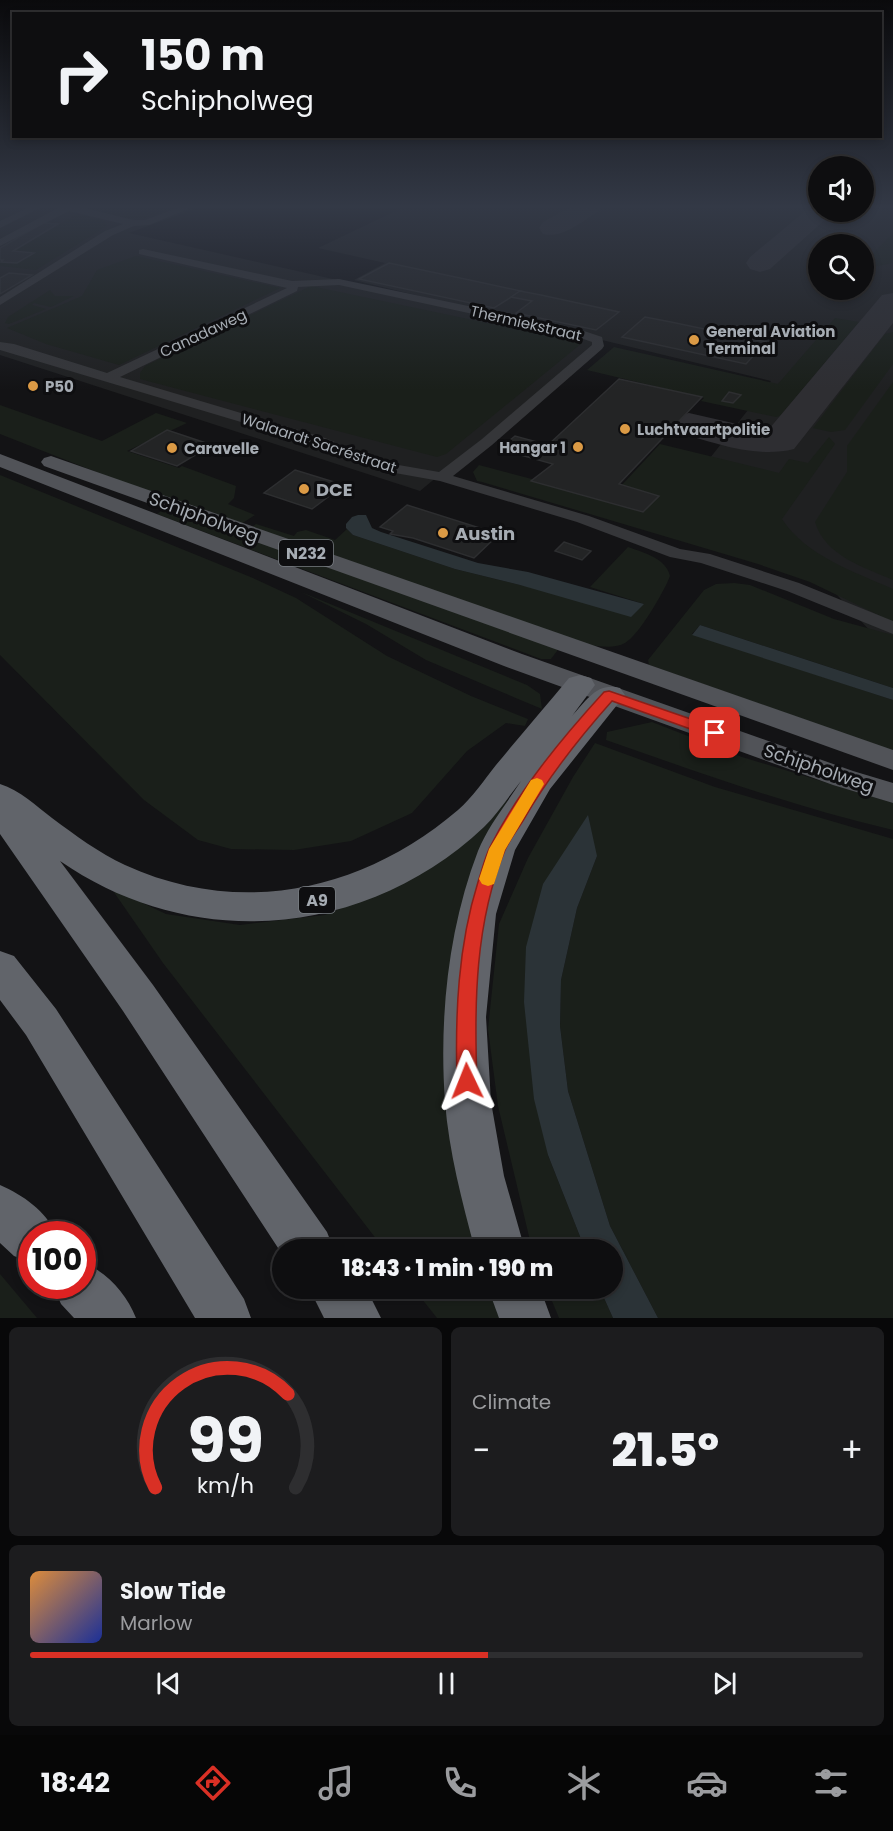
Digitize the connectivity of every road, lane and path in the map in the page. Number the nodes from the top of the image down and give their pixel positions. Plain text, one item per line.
1 (54, 268) edge
2 (215, 268) edge
3 (291, 284) junction
4 (0, 302) edge
5 (0, 338) edge
6 (7, 347) edge
7 (108, 378) junction
8 (0, 443) edge
9 (0, 460) edge
10 (442, 477) junction
11 (893, 628) edge
12 (609, 678) junction
13 (893, 760) edge
14 (893, 793) edge
15 (0, 796) edge
16 (0, 807) edge
17 (0, 968) edge
18 (0, 1210) edge
19 (18, 1226) edge
20 (302, 1239) edge
21 (497, 1239) edge
22 (92, 1299) edge
23 (342, 1299) edge
24 (518, 1299) edge
25 (110, 1318) edge
26 (225, 1318) edge
27 (355, 1318) edge
28 (525, 1318) edge

1 - 4 street
2 - 3 street, Thermiekstraat
3 - 7 street, Canadaweg
3 - 10 street, Thermiekstraat
5 - 6 street, Walaardt Sacréstraat
6 - 7 street, Walaardt Sacréstraat
7 - 10 street, Walaardt Sacréstraat
8 - 12 main road, Schipholweg / N232
9 - 12 main road, Schipholweg / N232
10 - 11 street, Walaardt Sacréstraat
12 - 13 main road, Schipholweg / N232
12 - 14 main road, Schipholweg / N232
12 - 15 highway, A9
12 - 21 highway
16 - 20 highway
17 - 26 highway
18 - 19 highway
22 - 25 highway
23 - 27 highway
24 - 28 highway

